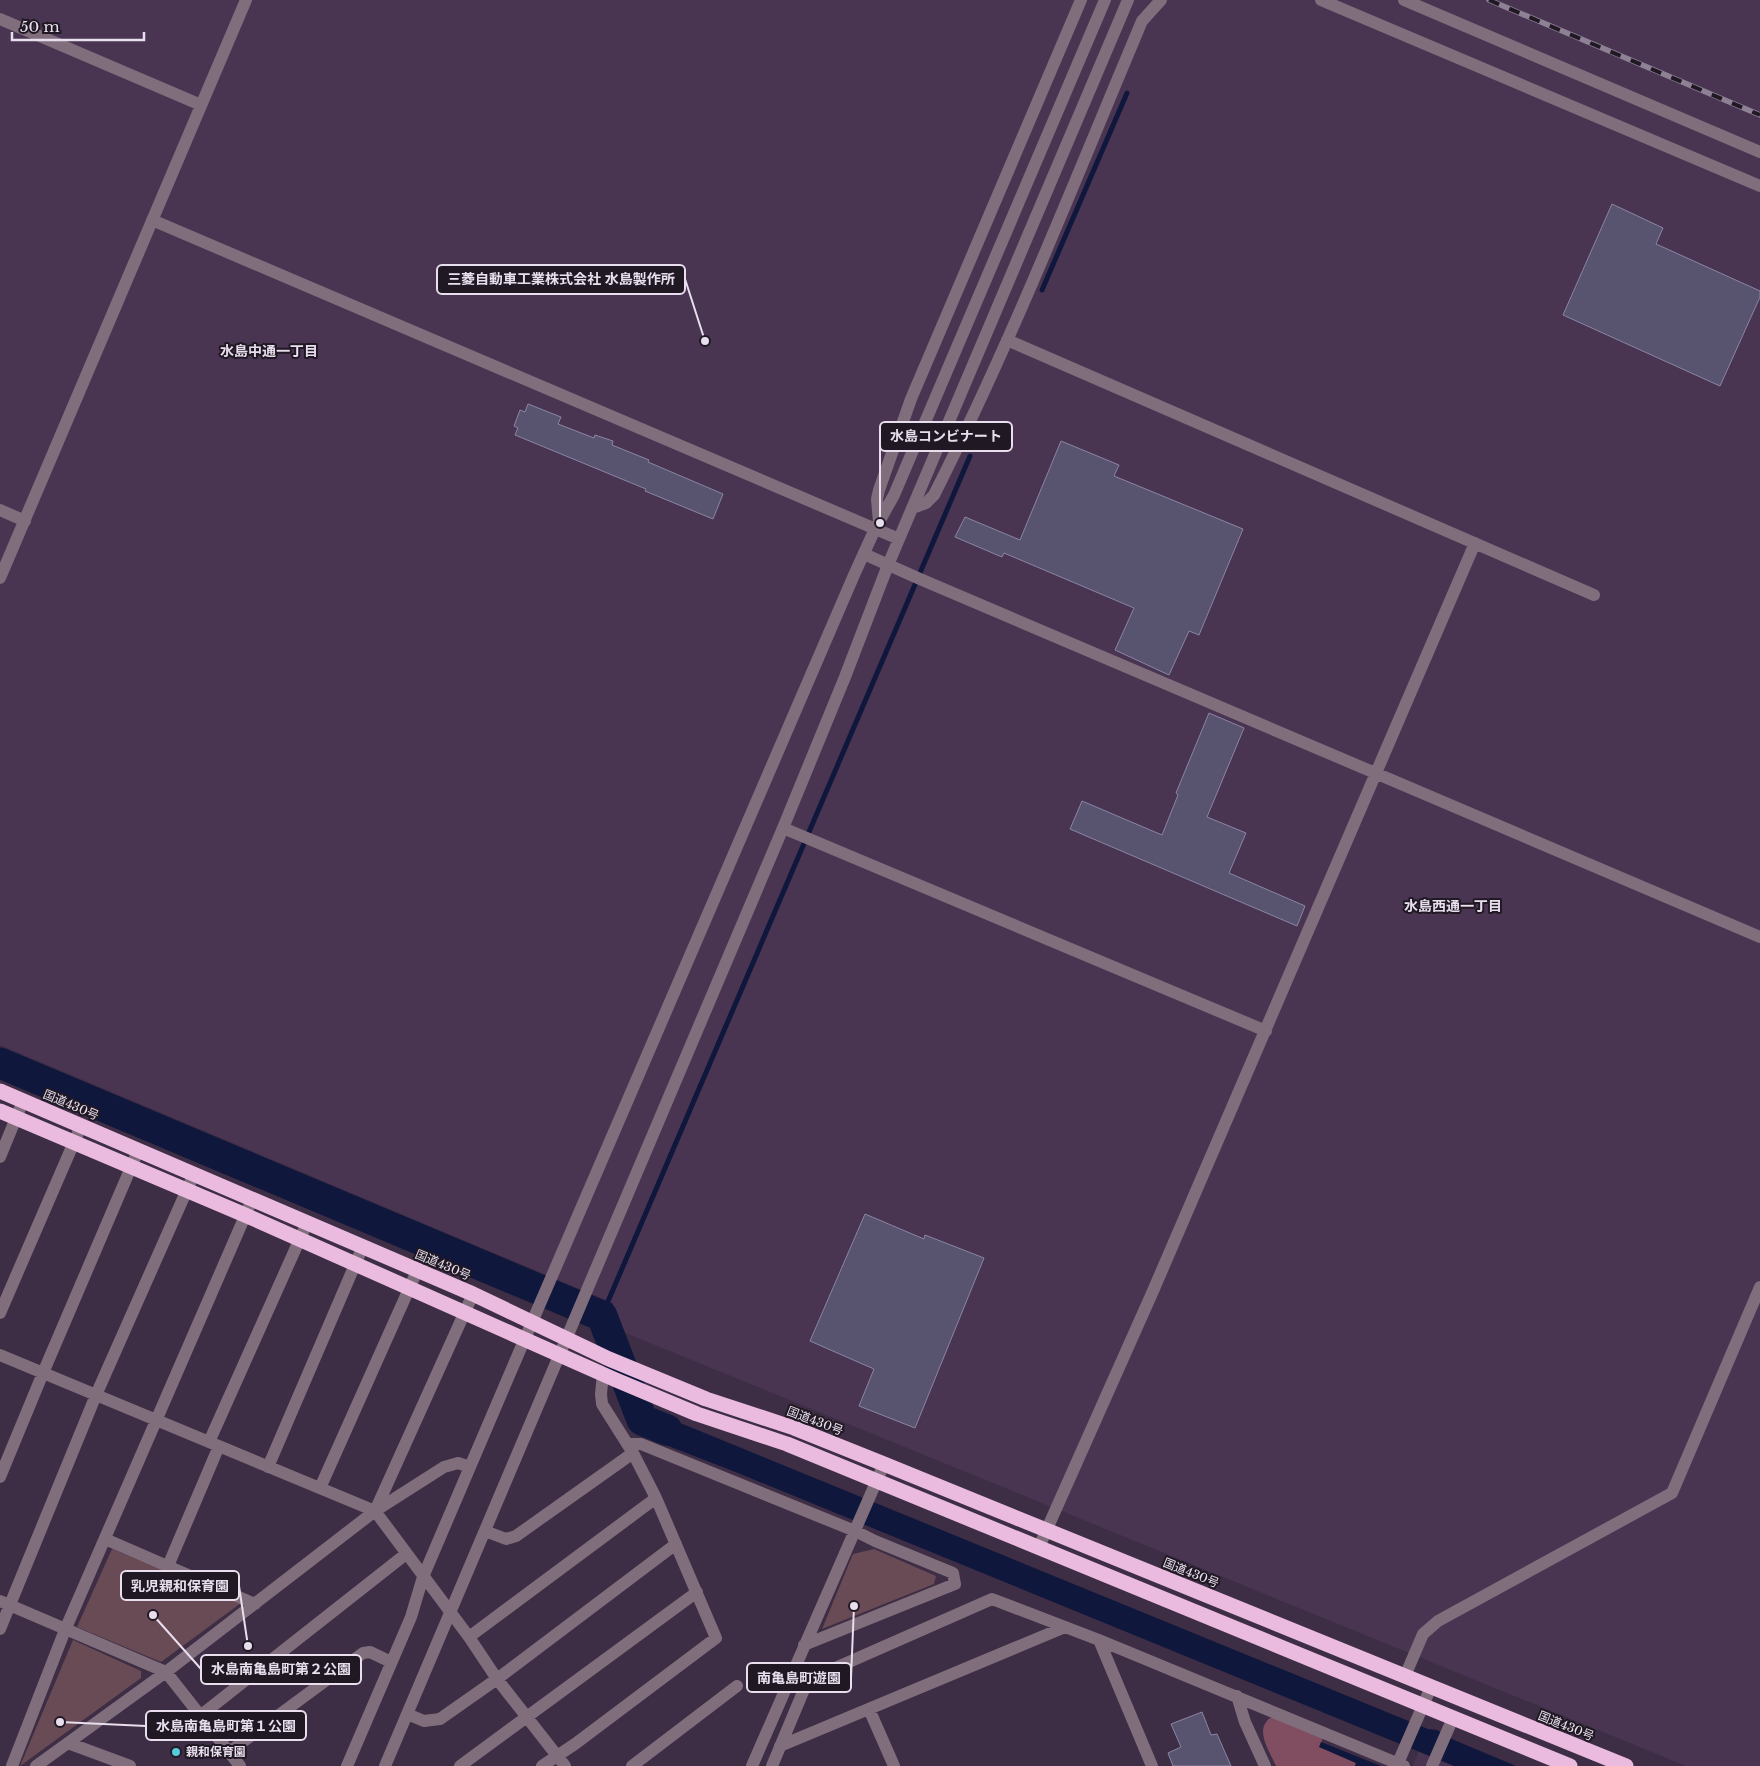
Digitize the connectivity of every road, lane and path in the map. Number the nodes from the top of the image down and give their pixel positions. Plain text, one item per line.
1 (246, 0) edge
2 (1081, 0) edge
3 (1106, 0) edge
4 (1128, 0) edge
5 (1150, 0) edge
6 (1161, 0) edge
7 (1322, 0) edge
8 (1404, 0) edge
9 (0, 19) edge
10 (1142, 21) junction
11 (200, 105) junction
12 (1760, 152) edge
13 (1760, 186) edge
14 (152, 220) junction
15 (1007, 340) junction
16 (912, 508) junction
17 (0, 510) edge
18 (24, 521) junction
19 (877, 525) junction
20 (899, 539) junction
21 (1475, 543) junction
22 (864, 554) junction
23 (888, 565) junction
24 (0, 578) edge
25 (1594, 595) dead end
26 (1376, 773) junction
27 (783, 828) junction
28 (1760, 937) edge
29 (1266, 1031) junction
30 (0, 1092) edge
31 (23, 1101) junction
32 (0, 1111) edge
33 (16, 1118) junction
34 (81, 1126) junction
35 (74, 1142) junction
36 (138, 1151) junction
37 (0, 1157) edge
38 (132, 1167) junction
39 (194, 1174) junction
40 (187, 1191) junction
41 (252, 1200) junction
42 (246, 1216) junction
43 (307, 1223) junction
44 (300, 1240) junction
45 (362, 1246) junction
46 (355, 1264) junction
47 (417, 1271) junction
48 (1760, 1287) edge
49 (409, 1288) junction
50 (473, 1294) junction
51 (0, 1312) edge
52 (465, 1312) junction
53 (532, 1322) junction
54 (525, 1339) junction
55 (566, 1339) junction
56 (0, 1355) edge
57 (560, 1355) junction
58 (43, 1373) junction
59 (610, 1377) junction
60 (96, 1395) junction
61 (156, 1420) junction
62 (214, 1444) junction
63 (630, 1449) junction
64 (884, 1464) junction
65 (268, 1467) junction
66 (470, 1467) junction
67 (0, 1478) edge
68 (877, 1480) junction
69 (320, 1488) junction
70 (656, 1498) junction
71 (375, 1511) junction
72 (856, 1528) junction
73 (1046, 1530) junction
74 (485, 1531) junction
75 (105, 1539) junction
76 (676, 1544) junction
77 (1039, 1546) junction
78 (406, 1554) junction
79 (168, 1566) junction
80 (423, 1577) junction
81 (697, 1592) junction
82 (5, 1604) edge
83 (255, 1604) junction
84 (450, 1612) junction
85 (1065, 1627) junction
86 (0, 1629) edge
87 (66, 1630) junction
88 (470, 1637) junction
89 (1099, 1640) junction
90 (804, 1645) junction
91 (391, 1662) junction
92 (166, 1672) junction
93 (1405, 1676) junction
94 (497, 1679) junction
95 (737, 1686) dead end
96 (1431, 1687) junction
97 (1236, 1696) junction
98 (1422, 1706) junction
99 (869, 1710) junction
100 (407, 1714) junction
101 (200, 1716) junction
102 (528, 1718) junction
103 (1453, 1718) junction
104 (68, 1743) junction
105 (780, 1746) junction
106 (229, 1752) junction
107 (557, 1755) junction
108 (1433, 1763) edge
109 (1401, 1765) edge
110 (12, 1766) edge
111 (36, 1766) edge
112 (130, 1766) edge
113 (240, 1766) edge
114 (347, 1766) edge
115 (385, 1766) edge
116 (460, 1766) edge
117 (542, 1766) edge
118 (565, 1766) edge
119 (632, 1766) edge
120 (752, 1766) edge
121 (772, 1766) edge
122 (894, 1766) edge
123 (1152, 1766) edge
124 (1265, 1766) edge
125 (1570, 1766) edge
126 (1626, 1766) edge

1 - 11 street
2 - 19 street
3 - 19 street
4 - 16 street
5 - 10 street
6 - 10 street
7 - 13 street
8 - 12 street
9 - 11 street
10 - 15 street
11 - 14 street
14 - 18 street
14 - 19 street
15 - 16 street
15 - 21 street
16 - 20 street
17 - 18 street
18 - 24 street
19 - 20 street
19 - 22 street
20 - 23 street
21 - 25 street
21 - 26 street
22 - 23 street
22 - 53 street
23 - 26 street
23 - 27 street
26 - 28 street
26 - 29 street
27 - 29 street
27 - 55 street
29 - 73 street
30 - 31 highway, 国道430号
31 - 33 street
31 - 34 highway, 国道430号
32 - 33 highway
33 - 35 highway
33 - 37 street
34 - 35 street
34 - 36 highway, 国道430号
35 - 38 highway
35 - 51 street
36 - 38 street
36 - 39 highway, 国道430号
38 - 40 highway
38 - 58 street
39 - 40 street
39 - 41 highway, 国道430号
40 - 42 highway
40 - 60 street
41 - 42 street
41 - 43 highway, 国道430号
42 - 44 highway
42 - 61 street
43 - 44 street
43 - 45 highway, 国道430号
44 - 46 highway
44 - 62 street
45 - 46 street
45 - 47 highway, 国道430号
46 - 49 highway
46 - 65 street
47 - 49 street
47 - 50 highway, 国道430号
48 - 93 street
49 - 52 highway
49 - 69 street
50 - 52 street
50 - 53 highway, 国道430号
52 - 54 highway
52 - 71 street
53 - 54 street
53 - 55 highway, 国道430号
54 - 57 highway
54 - 66 street
55 - 57 street
55 - 64 highway, 国道430号
56 - 58 street
57 - 59 highway
57 - 74 street
58 - 60 street
58 - 67 street
59 - 63 street
59 - 68 highway
60 - 61 street
60 - 82 street
61 - 62 street
61 - 75 street
62 - 65 street
62 - 79 street
63 - 70 street
63 - 72 street
63 - 74 street
64 - 68 street
64 - 73 highway, 国道430号
65 - 69 street
66 - 71 street
66 - 80 street
68 - 72 street
68 - 77 highway
69 - 71 street
70 - 76 street
70 - 88 street
71 - 78 street
71 - 83 street
72 - 90 street
72 - 90 street
73 - 77 street
73 - 93 highway, 国道430号
74 - 84 street
75 - 79 street
75 - 87 street
76 - 81 street
76 - 94 street
77 - 98 highway
78 - 80 street
78 - 101 street
79 - 83 street
80 - 84 street
80 - 91 street
81 - 102 street
81 - 107 street
82 - 86 street
82 - 87 street
83 - 92 street
84 - 88 street
84 - 100 street
85 - 89 street
85 - 99 street
85 - 105 street
87 - 92 street
87 - 110 street
88 - 94 street
89 - 97 street
89 - 123 street
90 - 120 street
91 - 106 street
91 - 114 street
92 - 101 street
92 - 104 street
93 - 96 highway, 国道430号
94 - 100 street
94 - 102 street
95 - 119 street
96 - 98 street
96 - 126 highway, 国道430号
97 - 109 street
97 - 124 street
98 - 103 highway
98 - 109 street
99 - 105 street
99 - 122 street
100 - 115 street
101 - 106 street
102 - 107 street
102 - 116 street
103 - 108 street
103 - 125 highway
104 - 111 street
104 - 112 street
105 - 121 street
106 - 113 street
107 - 117 street
107 - 118 street

